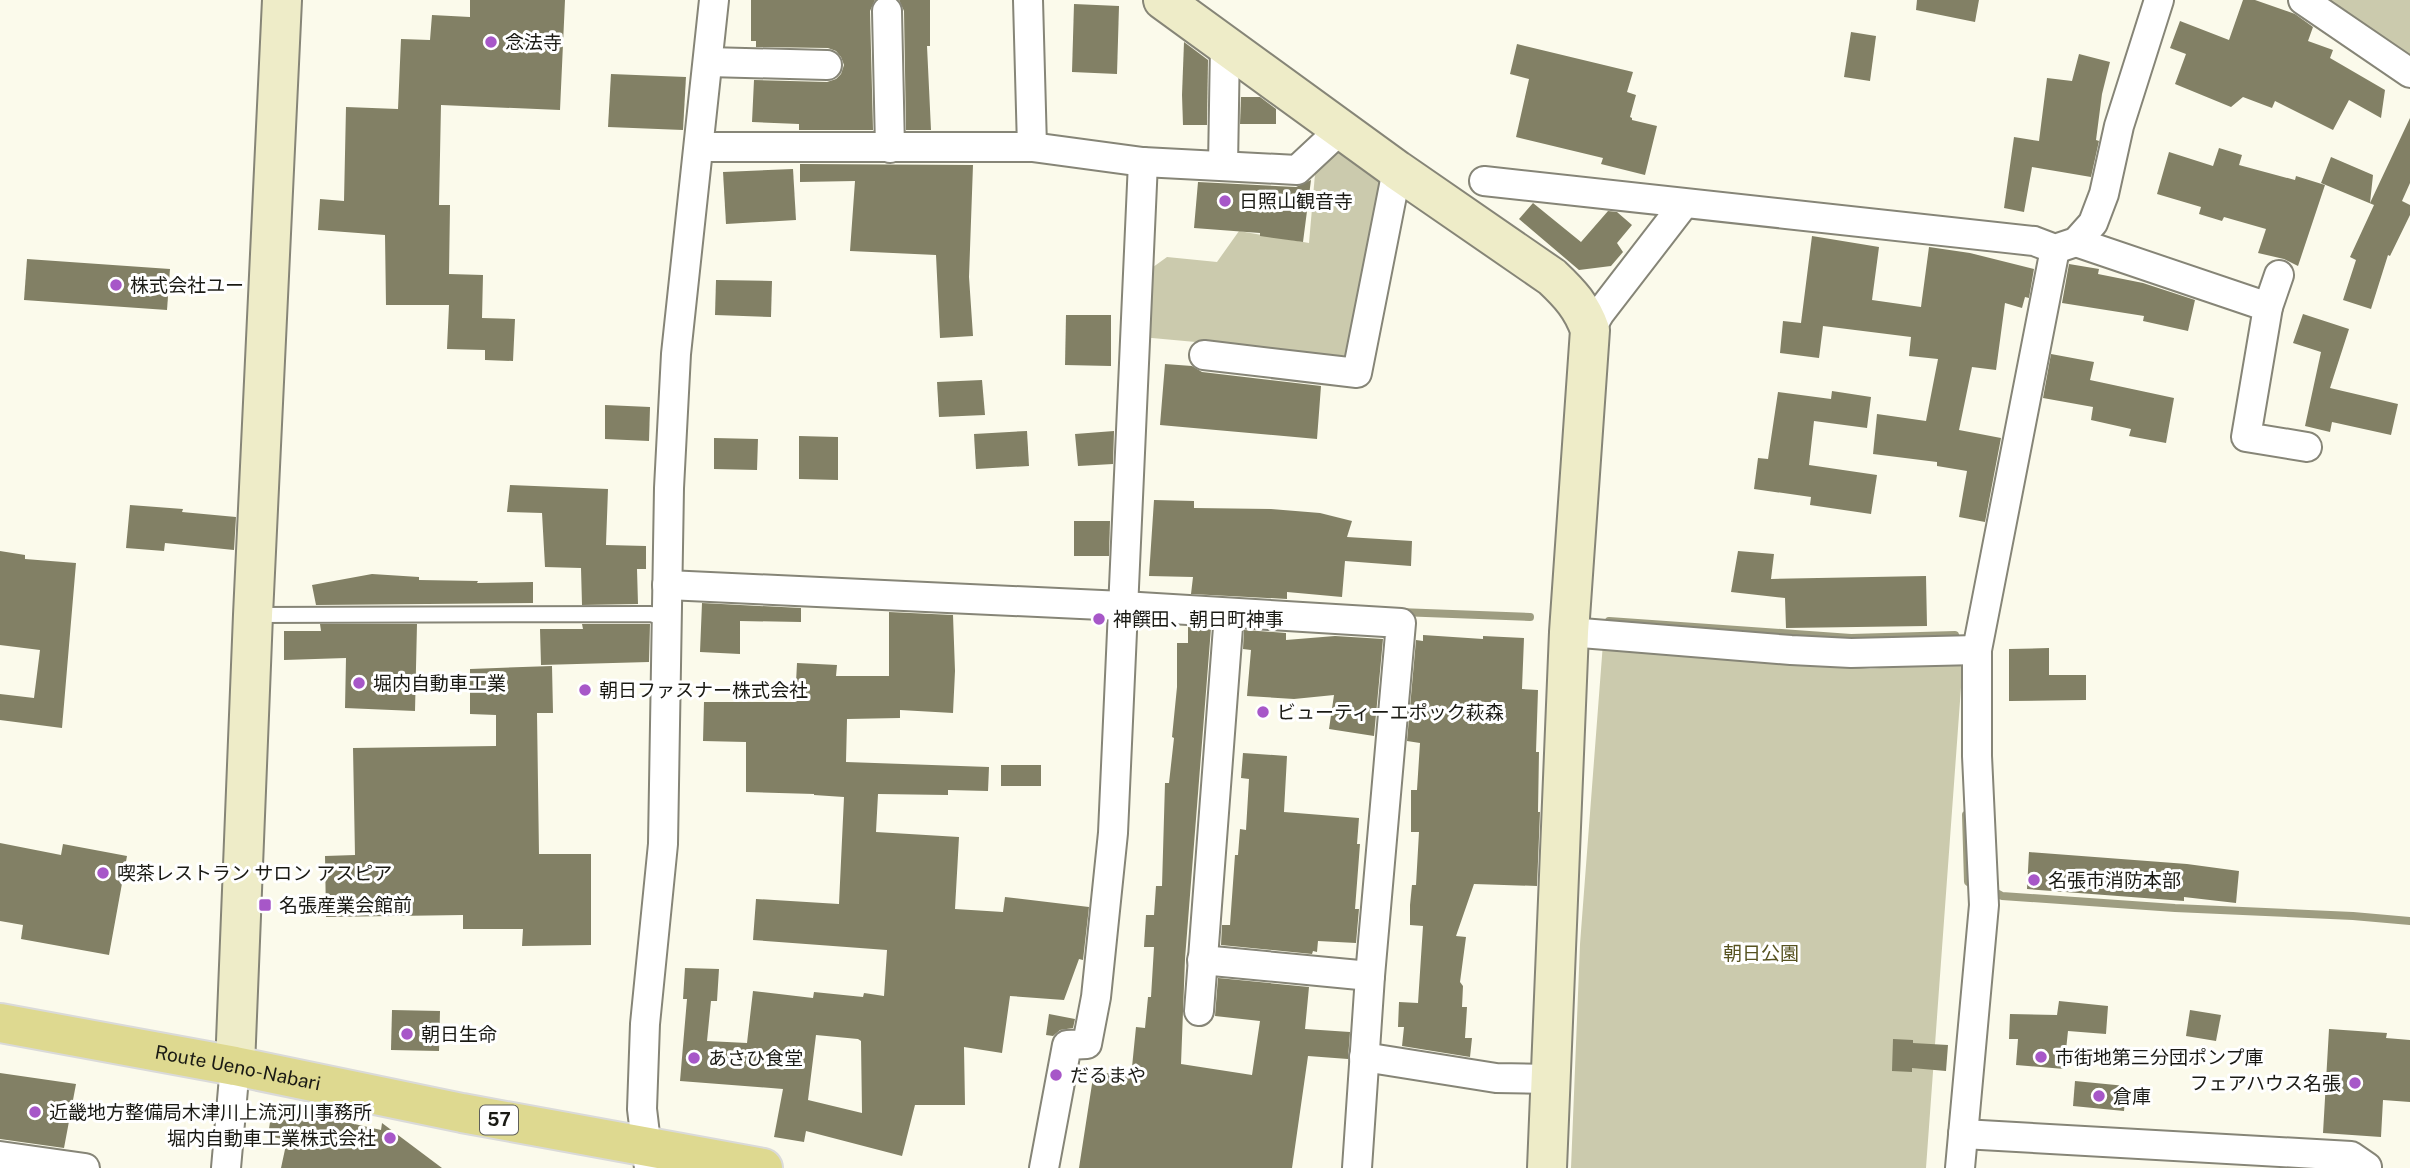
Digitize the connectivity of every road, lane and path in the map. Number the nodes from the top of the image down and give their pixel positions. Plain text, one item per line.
1 (282, 0) edge
2 (715, 0) edge
3 (1028, 0) edge
4 (1163, 0) edge
5 (2159, 0) edge
6 (2303, 0) edge
7 (887, 11) dead end
8 (1225, 45) junction
9 (708, 62) junction
10 (827, 65) dead end
11 (2410, 73) edge
12 (1341, 129) junction
13 (700, 147) junction
14 (1032, 147) junction
15 (890, 148) junction
16 (1143, 162) junction
17 (1223, 166) junction
18 (1397, 170) junction
19 (1484, 181) dead end
20 (1684, 204) junction
21 (2065, 246) junction
22 (2279, 275) dead end
23 (2268, 307) junction
24 (1590, 330) junction
25 (1204, 355) dead end
26 (2307, 447) dead end
27 (667, 585) junction
28 (1123, 606) junction
29 (1229, 614) junction
30 (253, 615) junction
31 (666, 619) junction
32 (1569, 632) junction
33 (1966, 650) junction
34 (1202, 960) junction
35 (1370, 976) junction
36 (1199, 1011) dead end
37 (0, 1023) edge
38 (1364, 1057) junction
39 (235, 1066) junction
40 (1552, 1079) junction
41 (1963, 1134) junction
42 (0, 1156) edge
43 (648, 1157) edge
44 (2367, 1167) edge
45 (85, 1168) edge
46 (226, 1168) edge
47 (763, 1168) edge
48 (1044, 1168) edge
49 (1357, 1168) edge
50 (1547, 1168) edge
51 (1960, 1168) edge

1 - 30 street
2 - 9 street
3 - 14 street
4 - 8 street
5 - 21 street
6 - 11 street
7 - 15 street
8 - 12 street
8 - 17 street
9 - 10 street
9 - 13 street
12 - 17 street
12 - 18 street
13 - 15 street
13 - 27 street
14 - 15 street
14 - 16 street
16 - 17 street
16 - 28 street
18 - 24 street
18 - 25 street
19 - 20 street
20 - 21 street
20 - 24 street
21 - 23 street
21 - 33 street
22 - 23 street
23 - 26 street
24 - 32 street
27 - 28 street
27 - 31 street
28 - 29 street
28 - 48 street
29 - 34 street
29 - 35 street
30 - 31 lane
30 - 39 street
31 - 43 street
32 - 33 street
32 - 40 street
33 - 41 street
34 - 35 street
34 - 36 street
35 - 38 street
37 - 39 main road, Route Ueno-Nabari / 57
38 - 40 street
38 - 49 street
39 - 43 main road, Route Ueno-Nabari / 57
39 - 46 street
40 - 50 street
41 - 44 street
41 - 51 street
42 - 45 street
43 - 47 main road, Route Ueno-Nabari / 57

